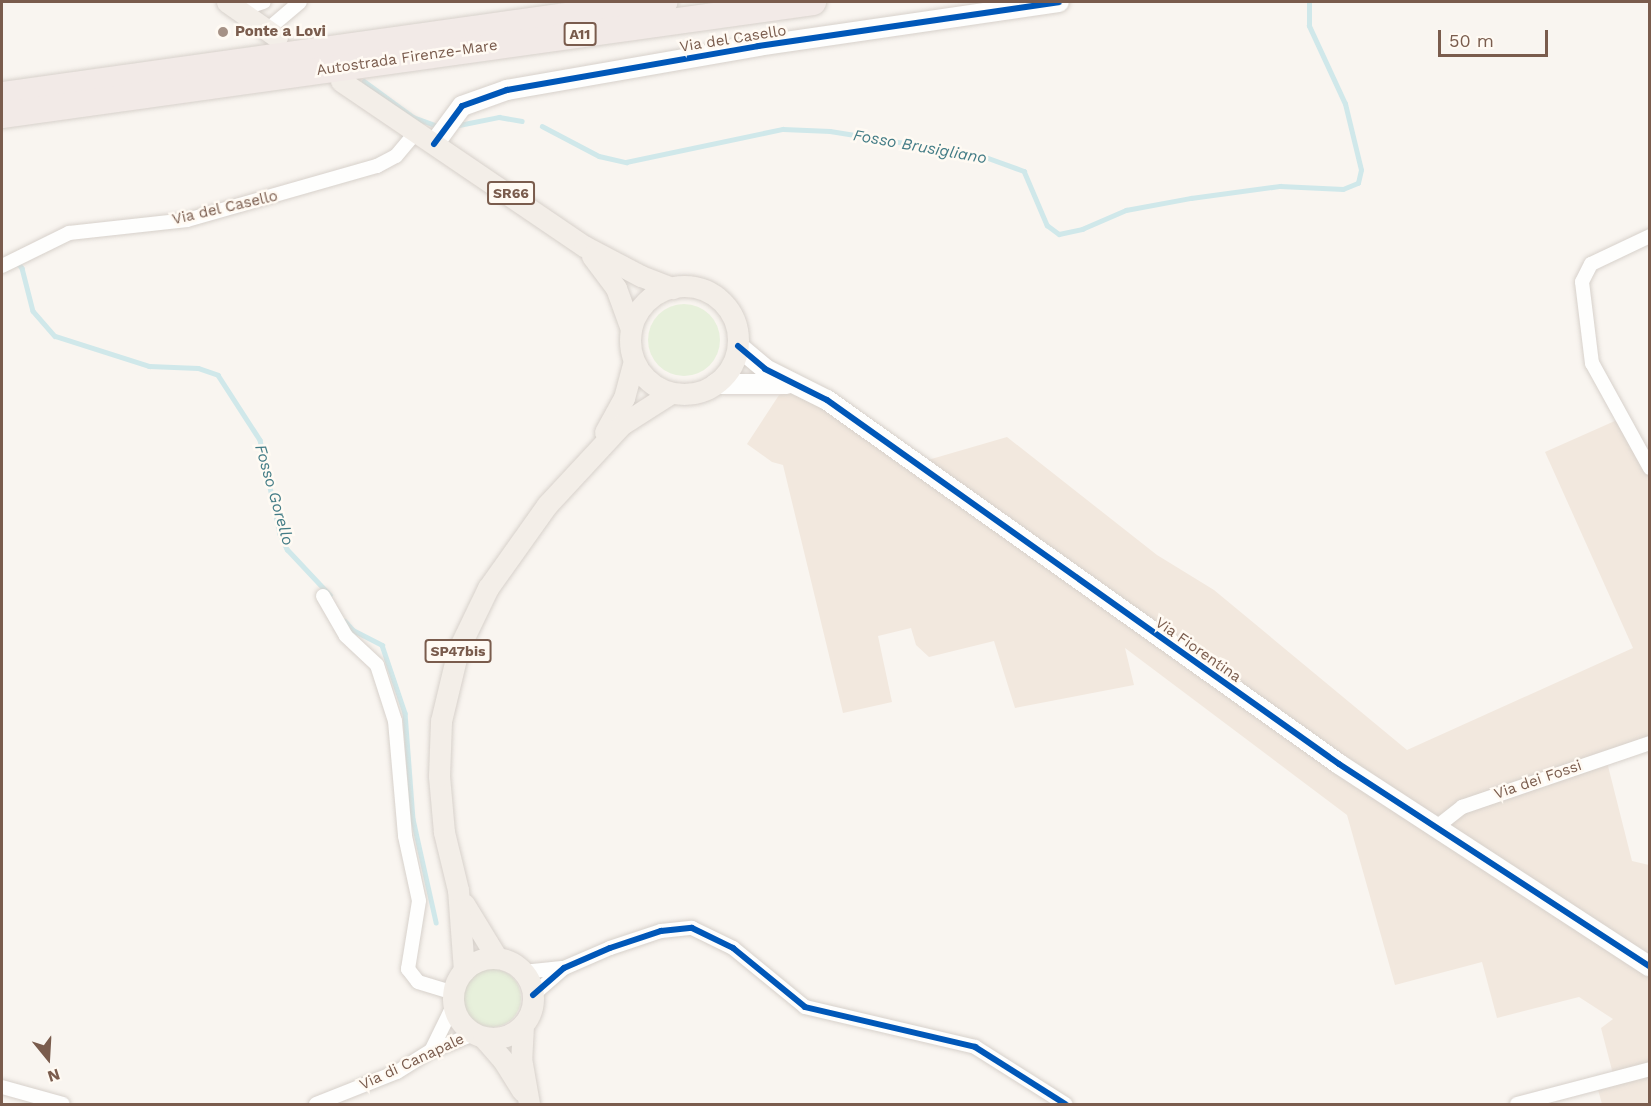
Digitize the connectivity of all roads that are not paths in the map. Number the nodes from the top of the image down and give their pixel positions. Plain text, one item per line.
1 (264, 2) edge
2 (300, 2) edge
3 (665, 2) edge
4 (813, 2) edge
5 (1059, 2) edge
6 (231, 4) edge
7 (272, 33) joint
8 (341, 81) dead end
9 (2, 95) edge
10 (2, 115) edge
11 (415, 133) junction
12 (434, 144) junction
13 (1650, 236) edge
14 (584, 246) junction
15 (6, 265) edge
16 (673, 288) junction
17 (631, 329) junction
18 (738, 346) junction
19 (634, 361) junction
20 (715, 384) junction
21 (798, 385) junction
22 (671, 393) junction
23 (594, 451) junction
24 (1650, 468) edge
25 (323, 596) dead end
26 (1650, 743) edge
27 (1434, 829) junction
28 (458, 890) junction
29 (497, 958) junction
30 (1650, 967) edge
31 (564, 968) junction
32 (464, 970) junction
33 (524, 972) junction
34 (533, 995) junction
35 (453, 1000) junction
36 (523, 1025) junction
37 (478, 1036) junction
38 (431, 1051) junction
39 (1650, 1069) edge
40 (2, 1087) edge
41 (528, 1102) edge
42 (63, 1104) edge
43 (316, 1104) edge
44 (1065, 1104) edge
45 (1517, 1104) edge

1 - 6 street
2 - 7 street
3 - 9 highway, Autostrada Firenze-Mare / A11
4 - 10 highway, Autostrada Firenze-Mare / A11
5 - 12 street, Via del Casello
6 - 7 main road
8 - 11 main road, SR66
11 - 12 main road, SR66
11 - 15 street, Via del Casello
12 - 14 main road, SR66
13 - 24 street
14 - 16 main road, SR66
14 - 17 main road, SR66
16 - 17 main road
16 - 18 main road
17 - 19 main road
18 - 20 main road
18 - 21 street, Via Fiorentina
19 - 22 main road
19 - 23 main road, SP47bis
20 - 21 street, Via Fiorentina
20 - 22 main road
21 - 27 street, Via Fiorentina
22 - 23 main road, SP47bis
23 - 28 main road, SP47bis
25 - 35 street
26 - 27 street, Via dei Fossi
27 - 30 street, Via Fiorentina
28 - 29 main road, SP47bis
28 - 32 main road, SP47bis
29 - 32 main road
29 - 33 main road
31 - 33 street
31 - 34 street
31 - 44 street
32 - 35 main road, SP47bis
33 - 34 main road
34 - 36 main road
35 - 37 main road
35 - 38 street
36 - 37 main road
36 - 41 main road
37 - 38 street, Via di Canapale
37 - 41 main road
38 - 43 street, Via di Canapale
39 - 45 street
40 - 42 street

